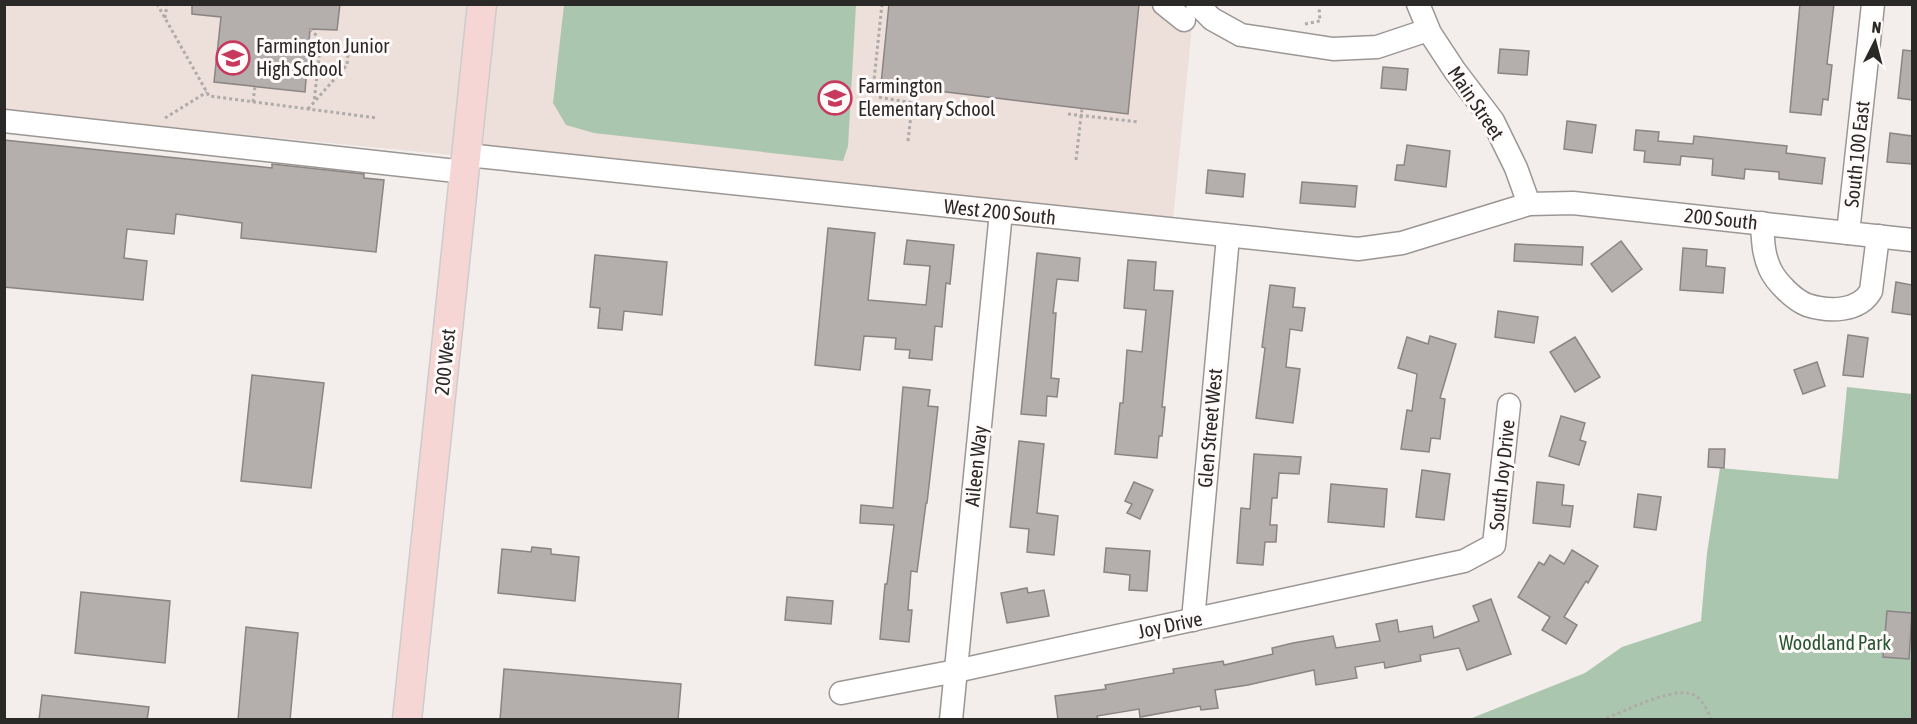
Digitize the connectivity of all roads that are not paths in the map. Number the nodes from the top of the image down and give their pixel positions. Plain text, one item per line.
1 (483, 4) edge
2 (1164, 4) edge
3 (1418, 4) edge
4 (1873, 4) edge
5 (1191, 12) edge
6 (1428, 30) junction
7 (4, 121) edge
8 (466, 163) junction
9 (1529, 204) junction
10 (1001, 212) junction
11 (1762, 223) junction
12 (1848, 233) junction
13 (1878, 236) junction
14 (1228, 237) junction
15 (1912, 240) edge
16 (1509, 405) dead end
17 (1494, 545) joint
18 (1192, 620) junction
19 (956, 671) junction
20 (841, 693) dead end
21 (407, 720) edge
22 (951, 720) edge

1 - 8 main road, 200 West
2 - 5 street
3 - 6 street, Main Street
4 - 12 street, South 100 East
5 - 6 street
6 - 9 street, Main Street
7 - 8 street, West 200 South
8 - 10 street, West 200 South
8 - 21 main road, 200 West
9 - 11 street, 200 South
9 - 14 street, West 200 South
10 - 14 street, West 200 South
10 - 19 street, Aileen Way
11 - 12 street, 200 South
11 - 13 street
12 - 13 street, 200 South
13 - 15 street, 200 South
14 - 18 street, Glen Street West
16 - 17 street, South Joy Drive
17 - 18 street, Joy Drive
18 - 19 street, Joy Drive
19 - 20 street, Joy Drive
19 - 22 street, Aileen Way

